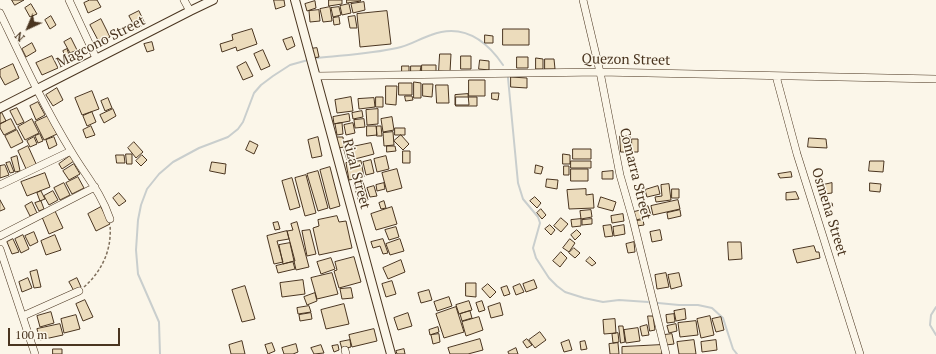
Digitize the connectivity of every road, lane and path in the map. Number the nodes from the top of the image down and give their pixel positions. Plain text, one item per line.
1 (69, 0) edge
2 (184, 0) edge
3 (214, 0) edge
4 (295, 0) edge
5 (583, 0) edge
6 (190, 11) junction
7 (0, 13) edge
8 (96, 58) junction
9 (600, 72) junction
10 (316, 76) junction
11 (776, 76) junction
12 (936, 79) edge
13 (36, 89) junction
14 (0, 108) edge
15 (71, 151) junction
16 (0, 185) edge
17 (95, 187) junction
18 (110, 219) joint
19 (0, 236) edge
20 (0, 249) edge
21 (79, 291) joint
22 (23, 316) junction
23 (35, 354) edge
24 (391, 354) edge
25 (666, 354) edge
26 (860, 354) edge

1 - 8 street
2 - 6 street
3 - 6 street, Magcono Street
4 - 10 street, Rizal Street
5 - 9 street, Comarra Street
6 - 8 street, Magcono Street
7 - 13 street
8 - 13 street, Magcono Street
9 - 10 street, Quezon Street
9 - 11 street, Quezon Street
9 - 25 street, Comarra Street
10 - 24 street, Rizal Street
11 - 12 street, Quezon Street
11 - 26 street, Osmeña Street
13 - 14 street, Magcono Street
13 - 15 street
15 - 16 street
15 - 17 street
17 - 18 street
17 - 19 street
18 - 21 path
20 - 22 street
21 - 22 street
22 - 23 street

